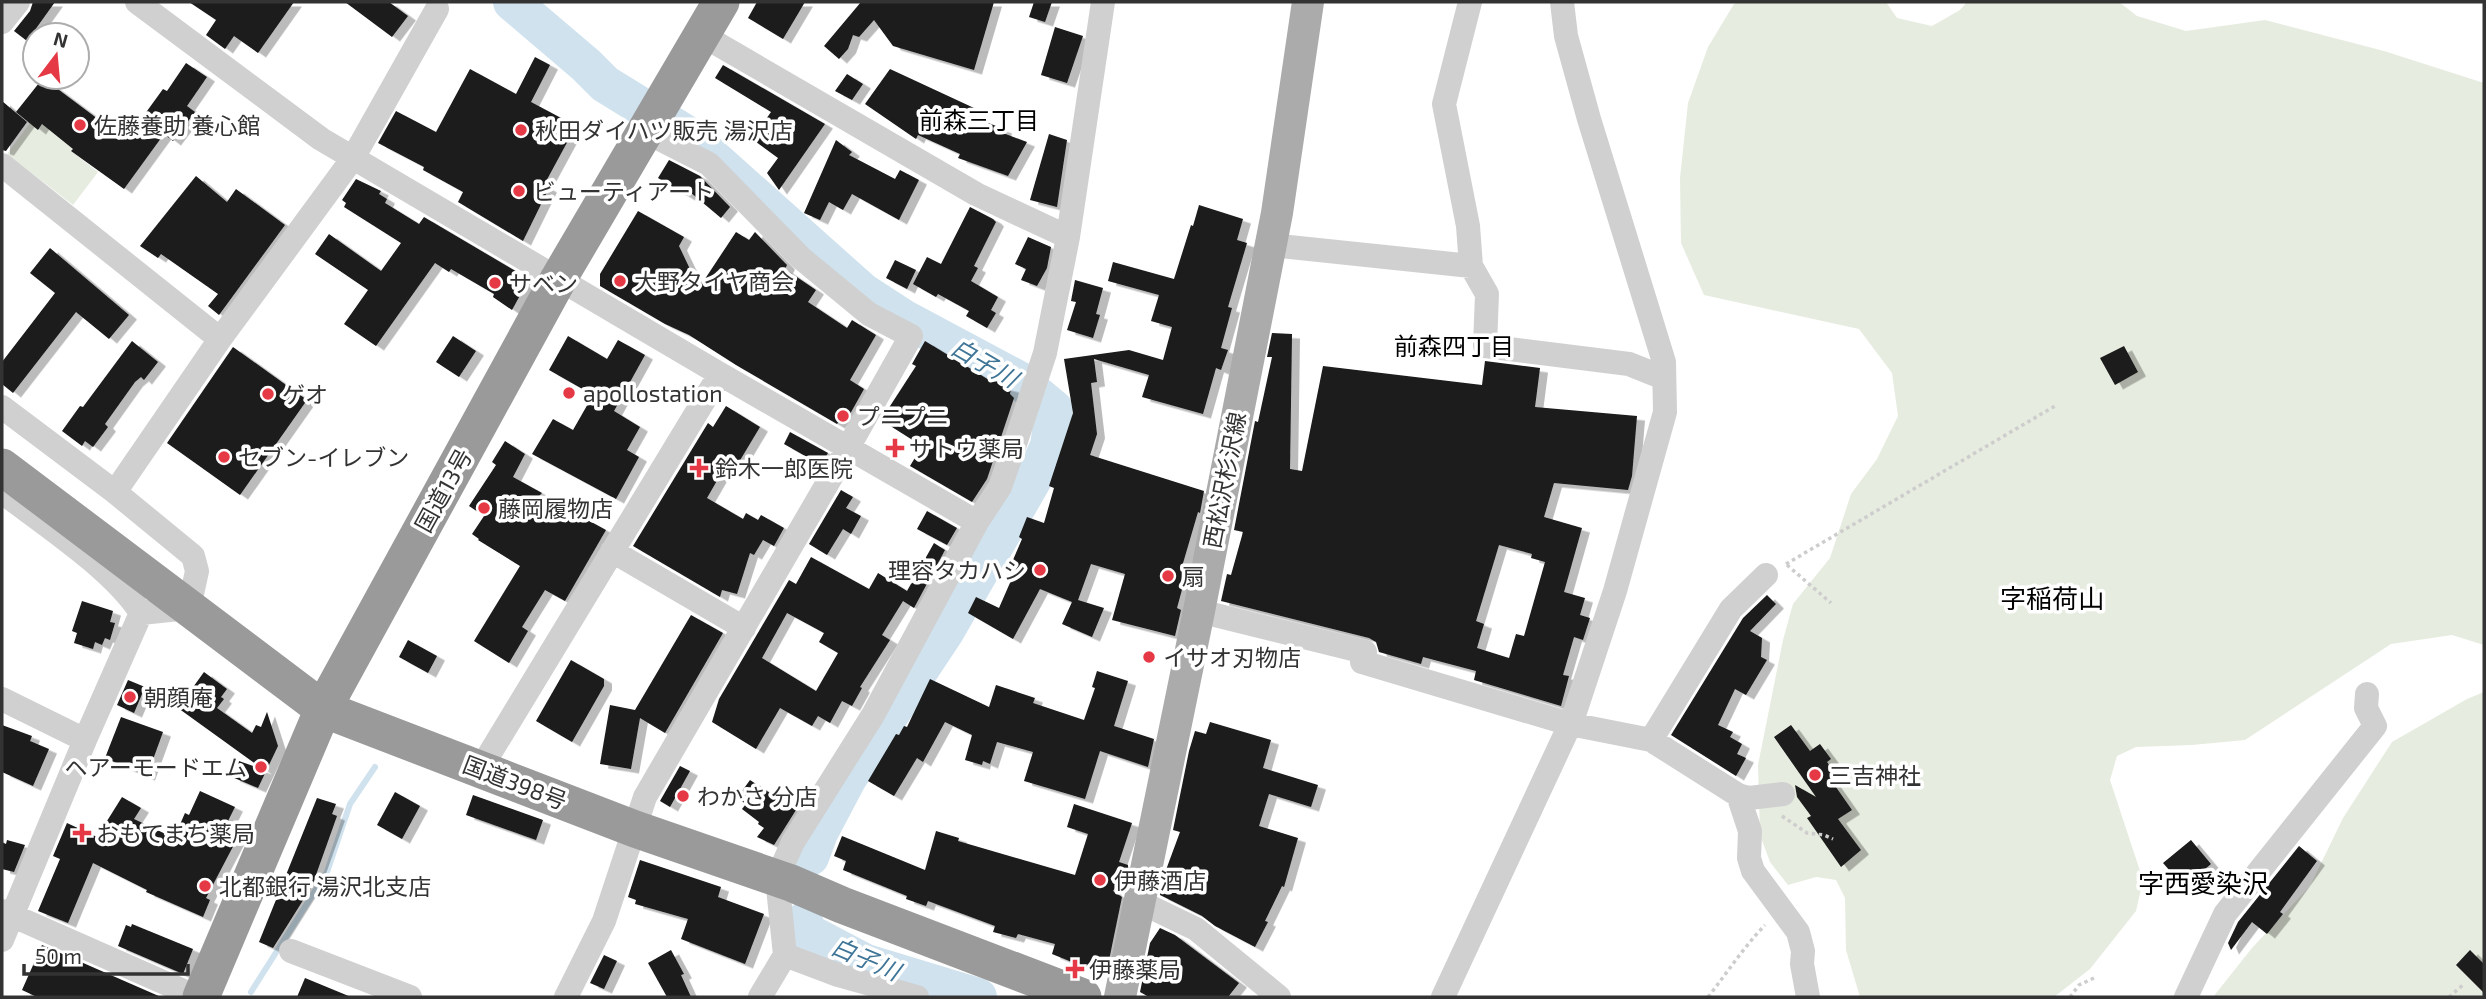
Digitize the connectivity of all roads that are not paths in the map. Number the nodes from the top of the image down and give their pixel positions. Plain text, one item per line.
1 (18, 2) edge
2 (136, 2) edge
3 (721, 2) edge
4 (1102, 2) edge
5 (1308, 2) edge
6 (1470, 2) edge
7 (1562, 2) edge
8 (437, 9) dead end
9 (2, 22) edge
10 (702, 36) junction
11 (646, 132) junction
12 (353, 158) junction
13 (2, 165) edge
14 (1068, 237) junction
15 (1270, 245) junction
16 (1471, 266) junction
17 (559, 278) junction
18 (220, 339) junction
19 (720, 374) junction
20 (1664, 378) junction
21 (2, 407) edge
22 (848, 448) junction
23 (6, 478) edge
24 (115, 492) junction
25 (977, 522) junction
26 (612, 551) junction
27 (1766, 575) dead end
28 (189, 608) junction
29 (1199, 611) junction
30 (141, 613) junction
31 (744, 628) junction
32 (2367, 694) dead end
33 (2, 699) edge
34 (323, 709) junction
35 (1570, 724) junction
36 (85, 740) junction
37 (1651, 740) junction
38 (481, 768) junction
39 (1783, 794) dead end
40 (1746, 796) junction
41 (635, 829) junction
42 (776, 878) junction
43 (1140, 902) junction
44 (7, 913) edge
45 (2, 940) edge
46 (291, 951) dead end
47 (785, 955) junction
48 (199, 997) edge
49 (410, 997) edge
50 (566, 997) edge
51 (760, 997) edge
52 (917, 997) edge
53 (1083, 997) edge
54 (1120, 997) edge
55 (1279, 997) edge
56 (1443, 997) edge
57 (1808, 997) edge
58 (2186, 997) edge

1 - 9 street
2 - 12 street
3 - 10 highway, 国道13号
4 - 14 street
5 - 15 main road, 西松沢杉沢線
6 - 16 street
7 - 20 street
8 - 12 street
10 - 11 highway, 国道13号
10 - 14 street
11 - 17 highway, 国道13号
11 - 22 street
12 - 17 street
12 - 18 street
13 - 18 street
14 - 25 street
15 - 16 street
15 - 29 main road, 西松沢杉沢線
16 - 20 street
17 - 19 street
17 - 34 highway, 国道13号
18 - 24 street
19 - 22 street
19 - 26 street
20 - 35 street
21 - 24 street
22 - 25 street
22 - 31 street
23 - 28 highway, 国道398号
23 - 30 street
24 - 28 street
25 - 42 street
26 - 31 street
26 - 38 street
27 - 37 street
28 - 30 street
28 - 34 highway, 国道398号
29 - 35 street
29 - 43 main road, 西松沢杉沢線
30 - 36 street
31 - 41 street
32 - 58 street
33 - 36 street
34 - 38 highway, 国道398号
34 - 48 highway, 国道13号
35 - 37 street
35 - 56 street
36 - 44 street
37 - 40 street
38 - 41 highway, 国道398号
39 - 40 street
40 - 57 street
41 - 42 highway, 国道398号
41 - 50 street
42 - 47 street
42 - 53 highway, 国道398号
43 - 54 main road, 西松沢杉沢線
43 - 55 street
44 - 45 street
44 - 48 street
46 - 49 street
47 - 51 street
47 - 52 street

